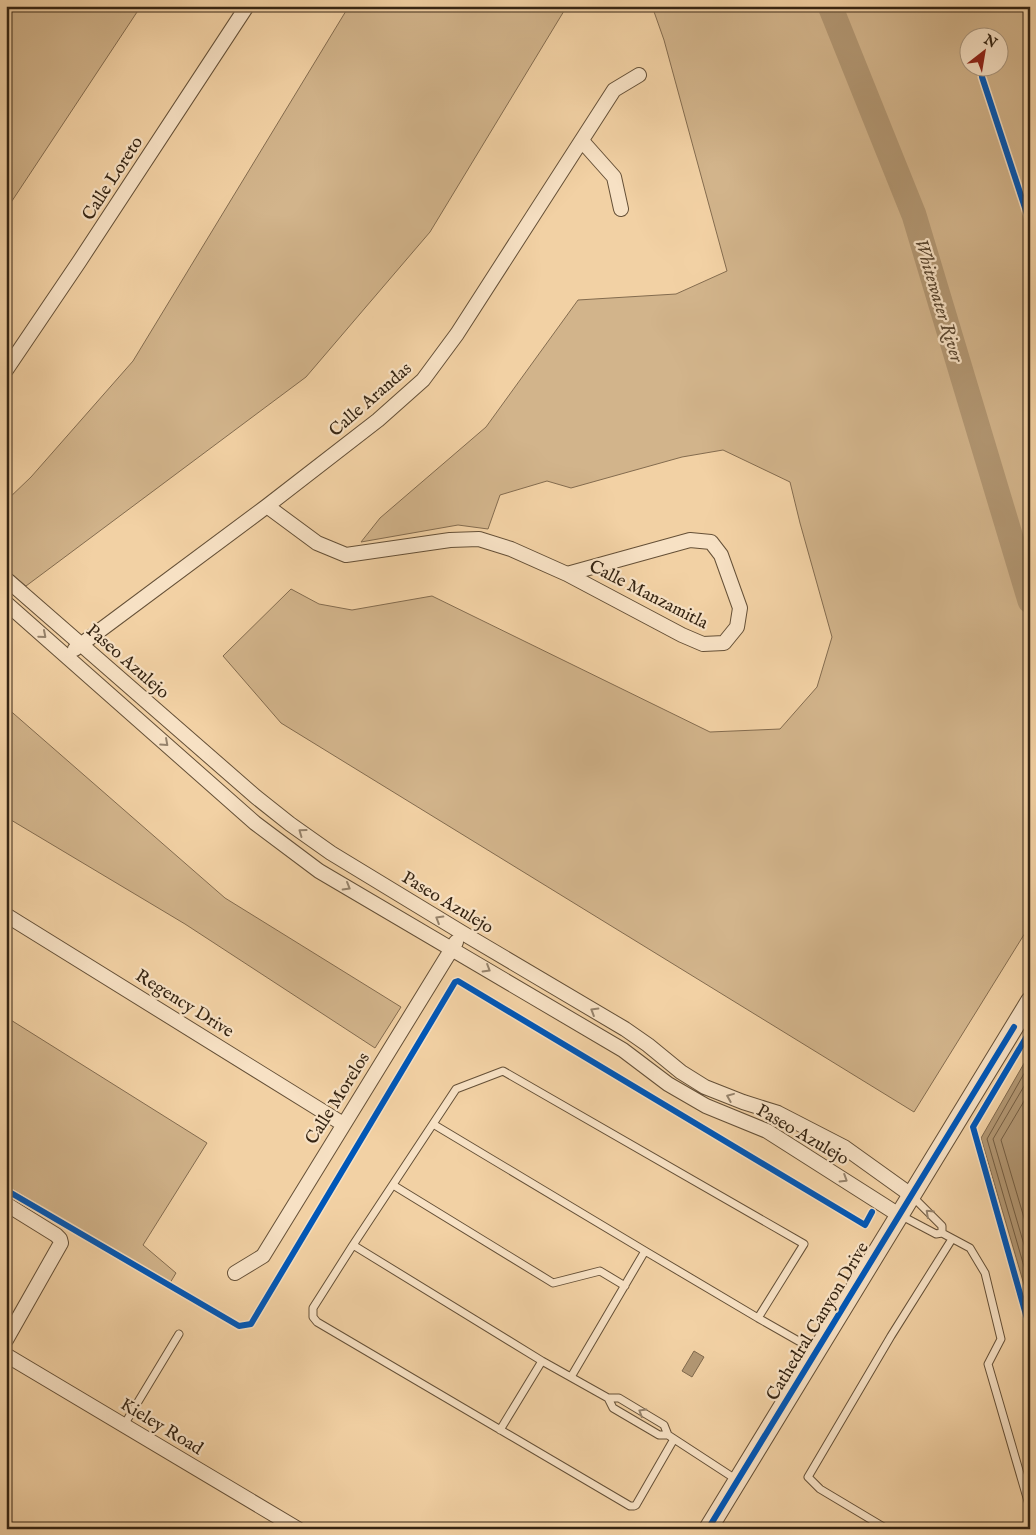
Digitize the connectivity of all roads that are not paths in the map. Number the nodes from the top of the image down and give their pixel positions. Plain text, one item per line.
1 (247, 6) edge
2 (639, 75) dead end
3 (582, 141) junction
4 (620, 209) dead end
5 (6, 370) edge
6 (267, 506) junction
7 (567, 574) junction
8 (6, 580) edge
9 (6, 603) edge
10 (81, 644) junction
11 (66, 655) junction
12 (6, 915) edge
13 (461, 932) junction
14 (452, 948) junction
15 (1030, 1001) edge
16 (343, 1124) junction
17 (433, 1124) junction
18 (393, 1185) junction
19 (911, 1195) junction
20 (6, 1204) edge
21 (899, 1215) junction
22 (942, 1233) junction
23 (952, 1239) junction
24 (353, 1246) junction
25 (645, 1251) junction
26 (235, 1273) dead end
27 (625, 1286) junction
28 (758, 1318) junction
29 (178, 1334) dead end
30 (6, 1340) edge
31 (816, 1351) junction
32 (6, 1355) edge
33 (542, 1361) junction
34 (571, 1377) junction
35 (608, 1398) junction
36 (124, 1425) junction
37 (500, 1430) junction
38 (671, 1437) junction
39 (738, 1480) junction
40 (1030, 1508) edge
41 (289, 1526) edge
42 (708, 1529) edge
43 (887, 1529) edge

1 - 5 street, Calle Loreto
2 - 3 street, Calle Arandas
3 - 4 street
3 - 6 street, Calle Arandas
6 - 7 street, Calle Manzamitla
6 - 10 street, Calle Arandas
7 - 7 street, Calle Manzamitla
8 - 10 street, Paseo Azulejo
9 -> 11 street, Paseo Azulejo
10 - 11 street, Calle Arandas
13 -> 10 street, Paseo Azulejo
11 -> 14 street, Paseo Azulejo
12 - 16 street, Regency Drive
13 - 14 street, Calle Morelos
19 -> 13 street, Paseo Azulejo
14 - 16 street, Calle Morelos
14 -> 21 street, Paseo Azulejo
15 - 19 street, Cathedral Canyon Drive
16 - 26 street, Calle Morelos
17 - 18 lane
17 - 25 lane
17 - 28 lane
18 - 24 lane
18 - 27 lane
19 - 21 street, Cathedral Canyon Drive
22 -> 19 lane
20 - 30 street
21 - 22 lane
21 - 31 street, Cathedral Canyon Drive
22 - 23 lane
23 - 40 lane
23 - 43 lane
24 - 33 lane
24 - 37 lane
25 - 27 lane
25 - 28 lane
27 - 34 lane
28 - 31 lane
29 - 36 lane
31 - 39 street, Cathedral Canyon Drive
32 - 36 street, Kieley Road
33 - 34 lane
33 - 37 lane
34 - 35 lane
35 - 38 lane
38 -> 35 lane
36 - 41 street, Kieley Road
37 - 38 lane
38 - 39 lane
39 - 42 street, Cathedral Canyon Drive

